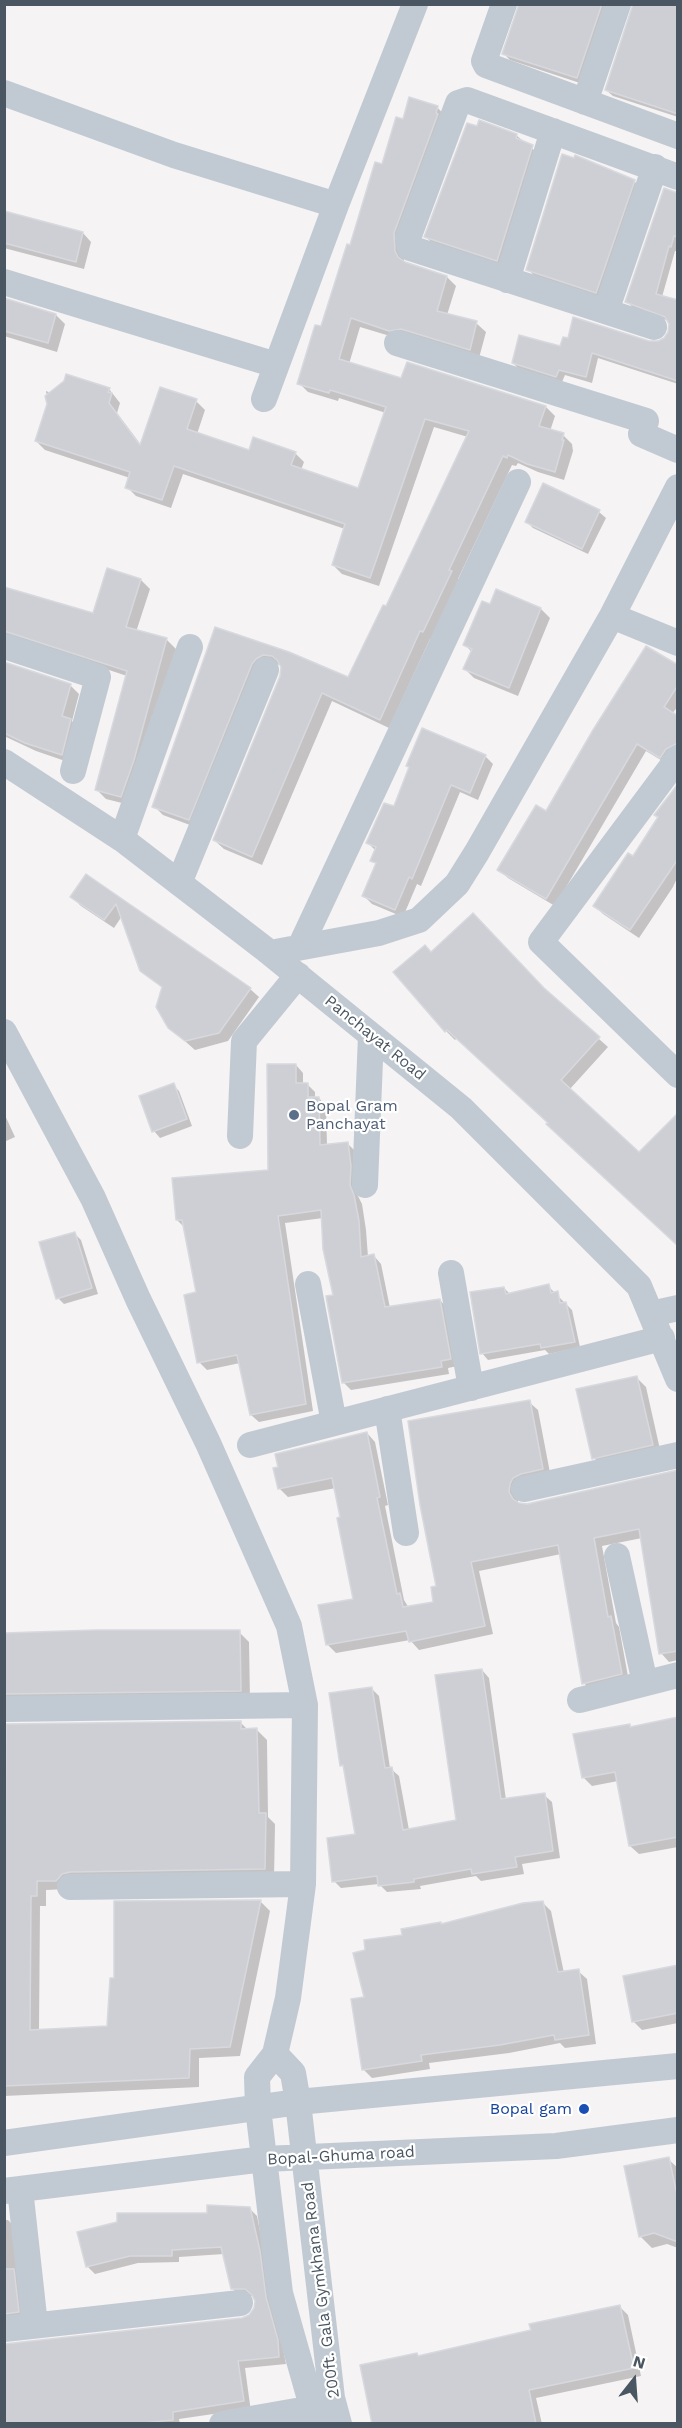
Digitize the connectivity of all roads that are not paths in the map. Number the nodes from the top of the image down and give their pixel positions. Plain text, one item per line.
1 (415, 4) edge
2 (504, 4) edge
3 (618, 4) edge
4 (4, 93) edge
5 (585, 102) junction
6 (553, 131) junction
7 (678, 136) edge
8 (666, 172) edge
9 (336, 205) junction
10 (507, 280) junction
11 (4, 282) edge
12 (606, 311) junction
13 (654, 327) dead end
14 (397, 343) dead end
15 (276, 365) junction
16 (264, 399) dead end
17 (678, 450) edge
18 (519, 482) dead end
19 (678, 487) edge
20 (612, 616) junction
21 (678, 643) edge
22 (4, 646) edge
23 (190, 647) dead end
24 (266, 670) dead end
25 (678, 758) edge
26 (4, 762) edge
27 (73, 771) dead end
28 (122, 839) junction
29 (179, 883) junction
30 (300, 947) junction
31 (270, 953) junction
32 (298, 975) junction
33 (4, 1032) edge
34 (371, 1035) junction
35 (678, 1076) edge
36 (240, 1136) dead end
37 (365, 1185) dead end
38 (451, 1273) dead end
39 (308, 1284) dead end
40 (678, 1308) edge
41 (651, 1314) junction
42 (662, 1338) junction
43 (678, 1379) edge
44 (471, 1388) junction
45 (387, 1409) junction
46 (334, 1423) junction
47 (250, 1445) dead end
48 (678, 1455) edge
49 (524, 1489) dead end
50 (406, 1533) dead end
51 (617, 1556) dead end
52 (678, 1675) edge
53 (645, 1683) junction
54 (580, 1700) dead end
55 (305, 1705) junction
56 (4, 1709) edge
57 (303, 1884) junction
58 (70, 1887) dead end
59 (275, 2054) junction
60 (678, 2066) edge
61 (298, 2102) junction
62 (258, 2108) junction
63 (678, 2130) edge
64 (4, 2143) edge
65 (305, 2157) junction
66 (264, 2159) junction
67 (12, 2190) edge
68 (240, 2302) dead end
69 (34, 2325) junction
70 (4, 2329) edge
71 (315, 2416) edge
72 (222, 2424) edge
73 (339, 2424) edge

1 - 9 street
2 - 5 street
3 - 5 street
4 - 9 street
5 - 7 street
6 - 8 street
6 - 10 street
6 - 10 street
8 - 12 street
9 - 15 street
10 - 12 street
11 - 15 street
12 - 13 street
14 - 17 street
15 - 16 street
18 - 30 street
19 - 20 street
20 - 21 street
20 - 30 street
22 - 27 street
23 - 28 street
24 - 29 street
25 - 35 street
26 - 28 street, Panchayat Road
28 - 29 street, Panchayat Road
29 - 31 street, Panchayat Road
30 - 31 street
31 - 32 street, Panchayat Road
32 - 34 street, Panchayat Road
32 - 36 street
33 - 55 street
34 - 37 street
34 - 41 street, Panchayat Road
38 - 44 street
39 - 46 street
40 - 41 street
41 - 42 street, Panchayat Road
42 - 43 street, Panchayat Road
42 - 44 street
44 - 45 street
45 - 46 street
45 - 50 street
46 - 47 street
48 - 49 street
51 - 53 street
52 - 53 street
53 - 54 street
55 - 56 street
55 - 57 street
57 - 58 street
57 - 59 street
59 - 61 street, 200ft. Gala Gymkhana Road
59 - 62 street
60 - 61 street
61 - 62 street
61 - 65 street, 200ft. Gala Gymkhana Road
62 - 64 street
62 - 66 street
63 - 65 street, Bopal-Ghuma road
65 - 66 street, Bopal-Ghuma road
65 - 73 street, 200ft. Gala Gymkhana Road
66 - 67 street, Bopal-Ghuma road
66 - 71 street
67 - 69 street
68 - 69 street
69 - 70 street
71 - 72 street

